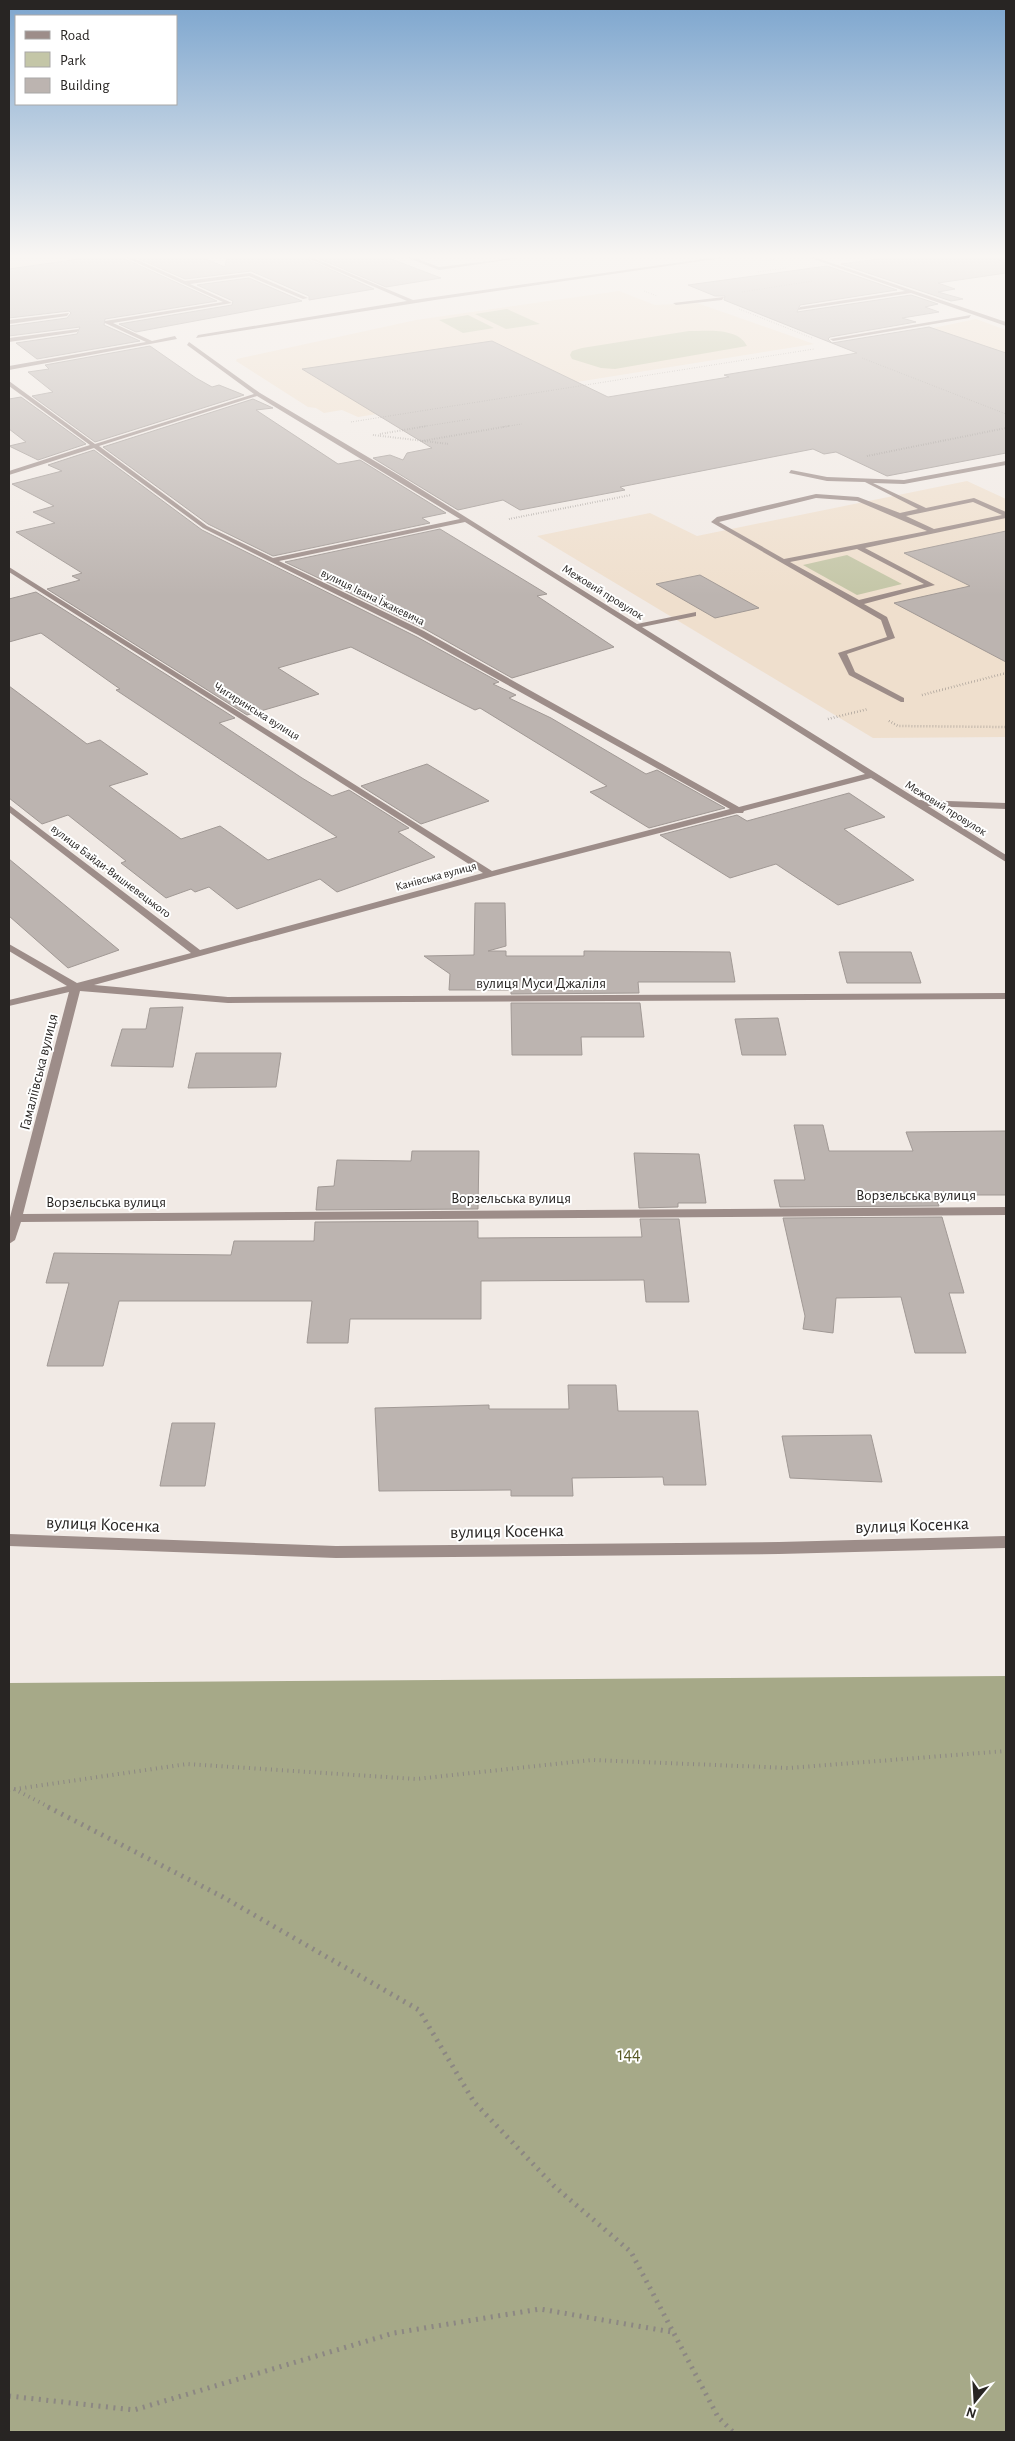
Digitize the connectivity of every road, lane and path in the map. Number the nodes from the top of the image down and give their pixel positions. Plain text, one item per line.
1 (222, 368) edge
2 (692, 368) edge
3 (9, 383) edge
4 (258, 394) junction
5 (471, 420) dead end
6 (350, 423) dead end
7 (522, 424) dead end
8 (1006, 428) edge
9 (376, 435) junction
10 (368, 436) dead end
11 (422, 441) junction
12 (449, 444) dead end
13 (94, 446) junction
14 (859, 458) dead end
15 (1006, 463) edge
16 (791, 472) dead end
17 (9, 473) edge
18 (863, 481) junction
19 (631, 494) dead end
20 (925, 510) junction
21 (899, 515) junction
22 (1006, 515) edge
23 (506, 519) dead end
24 (466, 520) junction
25 (933, 531) junction
26 (858, 547) junction
27 (272, 560) junction
28 (783, 561) junction
29 (9, 570) edge
30 (858, 603) junction
31 (693, 614) dead end
32 (637, 626) junction
33 (900, 700) dead end
34 (886, 719) dead end
35 (1006, 727) edge
36 (871, 775) junction
37 (917, 803) junction
38 (1006, 806) edge
39 (9, 808) edge
40 (740, 811) junction
41 (1006, 859) edge
42 (491, 874) junction
43 (9, 947) edge
44 (198, 952) junction
45 (76, 987) junction
46 (1006, 996) edge
47 (9, 1002) edge
48 (1006, 1211) edge
49 (16, 1218) junction
50 (9, 1240) edge
51 (9, 1540) edge
52 (1006, 1542) edge
53 (1006, 1751) edge
54 (12, 1790) edge
55 (672, 2332) junction
56 (9, 2396) edge
57 (733, 2432) edge

1 - 4 street, Межовий провулок
2 - 6 path
3 - 13 street, вулиця Івана Їжакевича
4 - 13 street
4 - 24 street, Межовий провулок
5 - 9 path
7 - 11 path
8 - 14 path
9 - 10 path
9 - 11 path
11 - 12 path
13 - 17 street
13 - 27 street, вулиця Івана Їжакевича
15 - 18 street
16 - 18 street
18 - 20 street
19 - 23 path
20 - 21 street
20 - 22 street
21 - 25 street
21 - 28 street
22 - 25 street
24 - 27 street
24 - 32 street, Межовий провулок
25 - 26 street
26 - 28 street
26 - 30 street
27 - 40 street, вулиця Івана Їжакевича
28 - 30 street
29 - 42 street, Чигиринська вулиця
30 - 33 street
31 - 32 street
32 - 36 street, Межовий провулок
34 - 35 path
36 - 37 street, Межовий провулок
36 - 40 street, Канівська вулиця
37 - 38 street
37 - 41 street, Межовий провулок
39 - 44 street, вулиця Байди-Вишневецького
40 - 42 street, Канівська вулиця
42 - 44 street, Канівська вулиця
43 - 45 street
44 - 45 street, Канівська вулиця
45 - 46 street, вулиця Муси Джаліля
45 - 47 street, Канівська вулиця
45 - 49 street, Гамаліївська вулиця
48 - 49 street, Ворзельська вулиця
49 - 50 street, Гамаліївська вулиця
51 - 52 street, вулиця Косенка
53 - 54 path
54 - 55 path
55 - 56 path
55 - 57 path

